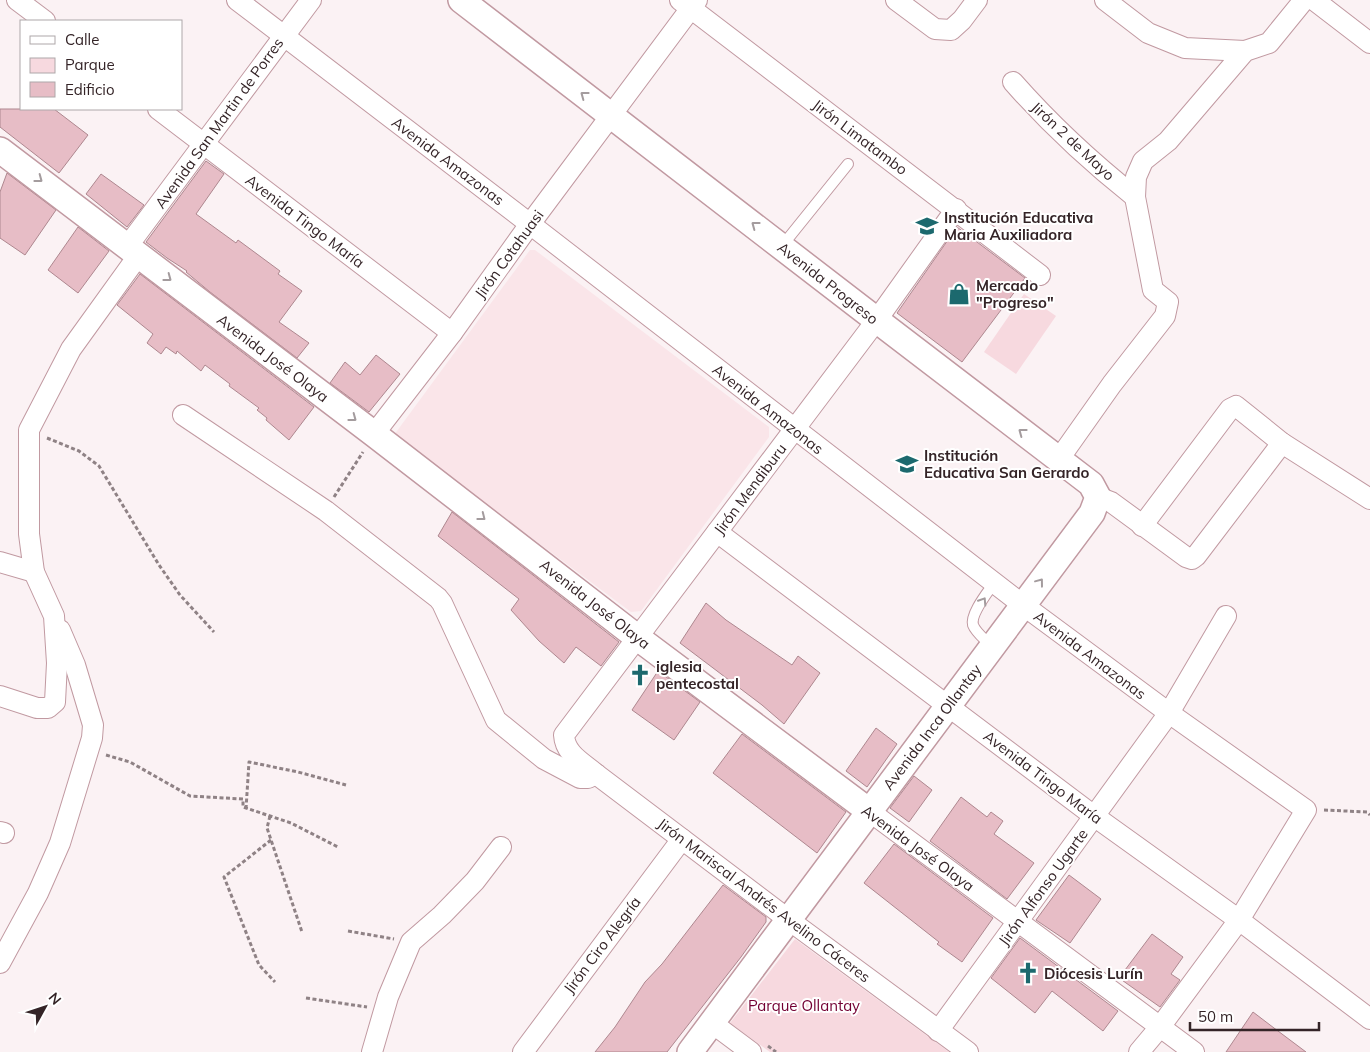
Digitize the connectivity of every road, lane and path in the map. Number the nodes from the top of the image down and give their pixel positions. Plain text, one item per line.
1 (18, 0) edge
2 (236, 0) edge
3 (311, 0) edge
4 (460, 0) edge
5 (896, 0) edge
6 (977, 0) edge
7 (1105, 0) edge
8 (1304, 0) edge
9 (1314, 0) edge
10 (689, 3) edge
11 (44, 20) edge
12 (283, 36) junction
13 (1370, 43) edge
14 (1245, 51) junction
15 (1013, 82) dead end
16 (159, 110) edge
17 (611, 114) junction
18 (1, 154) edge
19 (205, 156) junction
20 (848, 164) dead end
21 (1135, 197) junction
22 (956, 210) junction
23 (530, 224) junction
24 (138, 244) junction
25 (782, 246) junction
26 (1040, 275) dead end
27 (876, 321) junction
28 (452, 333) junction
29 (183, 415) dead end
30 (795, 429) junction
31 (29, 430) junction
32 (374, 434) junction
33 (1282, 443) junction
34 (1059, 459) junction
35 (1098, 497) junction
36 (1370, 499) edge
37 (326, 511) junction
38 (1142, 526) junction
39 (717, 532) junction
40 (0, 562) edge
41 (34, 572) junction
42 (994, 583) junction
43 (1023, 605) junction
44 (54, 616) junction
45 (1226, 616) dead end
46 (214, 632) dead end
47 (638, 638) junction
48 (992, 647) junction
49 (0, 696) edge
50 (948, 706) junction
51 (1169, 714) junction
52 (564, 744) joint
53 (88, 749) junction
54 (596, 774) junction
55 (346, 785) dead end
56 (246, 809) junction
57 (1306, 810) junction
58 (869, 811) junction
59 (1370, 815) edge
60 (270, 816) junction
61 (1094, 816) junction
62 (682, 839) junction
63 (270, 840) junction
64 (338, 847) dead end
65 (501, 847) dead end
66 (789, 920) junction
67 (1239, 920) junction
68 (1018, 921) junction
69 (348, 931) dead end
70 (302, 932) dead end
71 (412, 942) junction
72 (0, 963) edge
73 (275, 982) dead end
74 (306, 998) dead end
75 (384, 1010) junction
76 (1370, 1019) edge
77 (712, 1023) junction
78 (1160, 1026) junction
79 (938, 1031) junction
80 (756, 1046) edge
81 (372, 1052) edge
82 (523, 1052) edge
83 (690, 1052) edge
84 (776, 1052) edge
85 (968, 1052) edge
86 (1139, 1052) edge
87 (1194, 1052) edge

1 - 11 street
2 - 12 street, Avenida Amazonas
3 - 12 street, Avenida San Martin de Porres
17 -> 4 street, Avenida Progreso
5 - 6 street
7 - 14 street
8 - 14 street
9 - 13 street
10 - 17 street, Jirón Cotahuasi
10 - 22 street, Jirón Limatambo
12 - 19 street, Avenida San Martin de Porres
12 - 23 street, Avenida Amazonas
14 - 21 street
15 - 21 street, Jirón 2 de Mayo
16 - 19 street, Avenida Tingo María
17 - 23 street, Jirón Cotahuasi
25 -> 17 street, Avenida Progreso
18 -> 24 street, Avenida José Olaya
19 - 24 street, Avenida San Martin de Porres
19 - 28 street, Avenida Tingo María
20 - 25 lane
21 - 34 street
22 - 26 street, Jirón Limatambo
22 - 27 street, Jirón Mendiburu
23 - 28 street, Jirón Cotahuasi
23 - 30 street, Avenida Amazonas
24 - 31 street, Avenida San Martin de Porres
24 -> 32 street, Avenida José Olaya
25 - 27 street, Avenida Progreso
27 - 30 street, Jirón Mendiburu
34 -> 27 street, Avenida Progreso
28 - 32 street, Jirón Cotahuasi
29 - 37 street
30 - 39 street, Jirón Mendiburu
30 - 42 street, Avenida Amazonas
31 - 41 street
31 - 46 path
32 - 37 path
32 -> 47 street, Avenida José Olaya
33 - 36 street
33 - 38 street, Avenida Progreso
33 - 38 street
34 - 35 street, Avenida Progreso
35 - 38 street, Avenida Progreso
43 -> 35 street, Avenida Inca Ollantay
37 - 54 street
39 - 47 street, Jirón Mendiburu
39 - 50 street, Avenida Tingo María
40 - 41 street
41 - 44 street
42 - 43 street, Avenida Amazonas
48 -> 42 lane
43 - 48 street, Avenida Inca Ollantay
43 - 51 street, Avenida Amazonas
44 - 49 street
44 - 53 street
45 - 51 street, Jirón Alfonso Ugarte
47 - 52 street, Jirón Mendiburu
47 - 58 street, Avenida José Olaya
48 - 50 street, Avenida Inca Ollantay
50 - 58 street, Avenida Inca Ollantay
50 - 61 street, Avenida Tingo María
51 - 57 street, Avenida Amazonas
51 - 61 street, Jirón Alfonso Ugarte
52 - 54 street, Jirón Mariscal Andrés Avelino Cáceres
53 - 56 path
53 - 72 street
54 - 62 street, Jirón Mariscal Andrés Avelino Cáceres
55 - 56 path
56 - 60 path
57 - 59 path
57 - 67 street
58 - 66 street, Avenida Inca Ollantay
58 - 68 street, Avenida José Olaya
60 - 63 path
60 - 64 path
61 - 67 street, Avenida Tingo María
61 - 68 street, Jirón Alfonso Ugarte
62 - 66 street, Jirón Mariscal Andrés Avelino Cáceres
62 - 82 street, Jirón Ciro Alegría
63 - 70 path
63 - 73 path
65 - 71 street
66 - 77 street, Avenida Inca Ollantay
66 - 79 street, Jirón Mariscal Andrés Avelino Cáceres
67 - 76 street, Avenida Tingo María
67 - 78 street
68 - 78 street, Avenida José Olaya
68 - 79 street, Jirón Alfonso Ugarte
69 - 71 path
71 - 75 street
74 - 75 path
75 - 81 street
77 - 80 street
77 - 83 street, Avenida Inca Ollantay
78 - 86 street
78 - 87 street, Avenida José Olaya
79 - 85 street, Jirón Mariscal Andrés Avelino Cáceres
80 - 84 path

